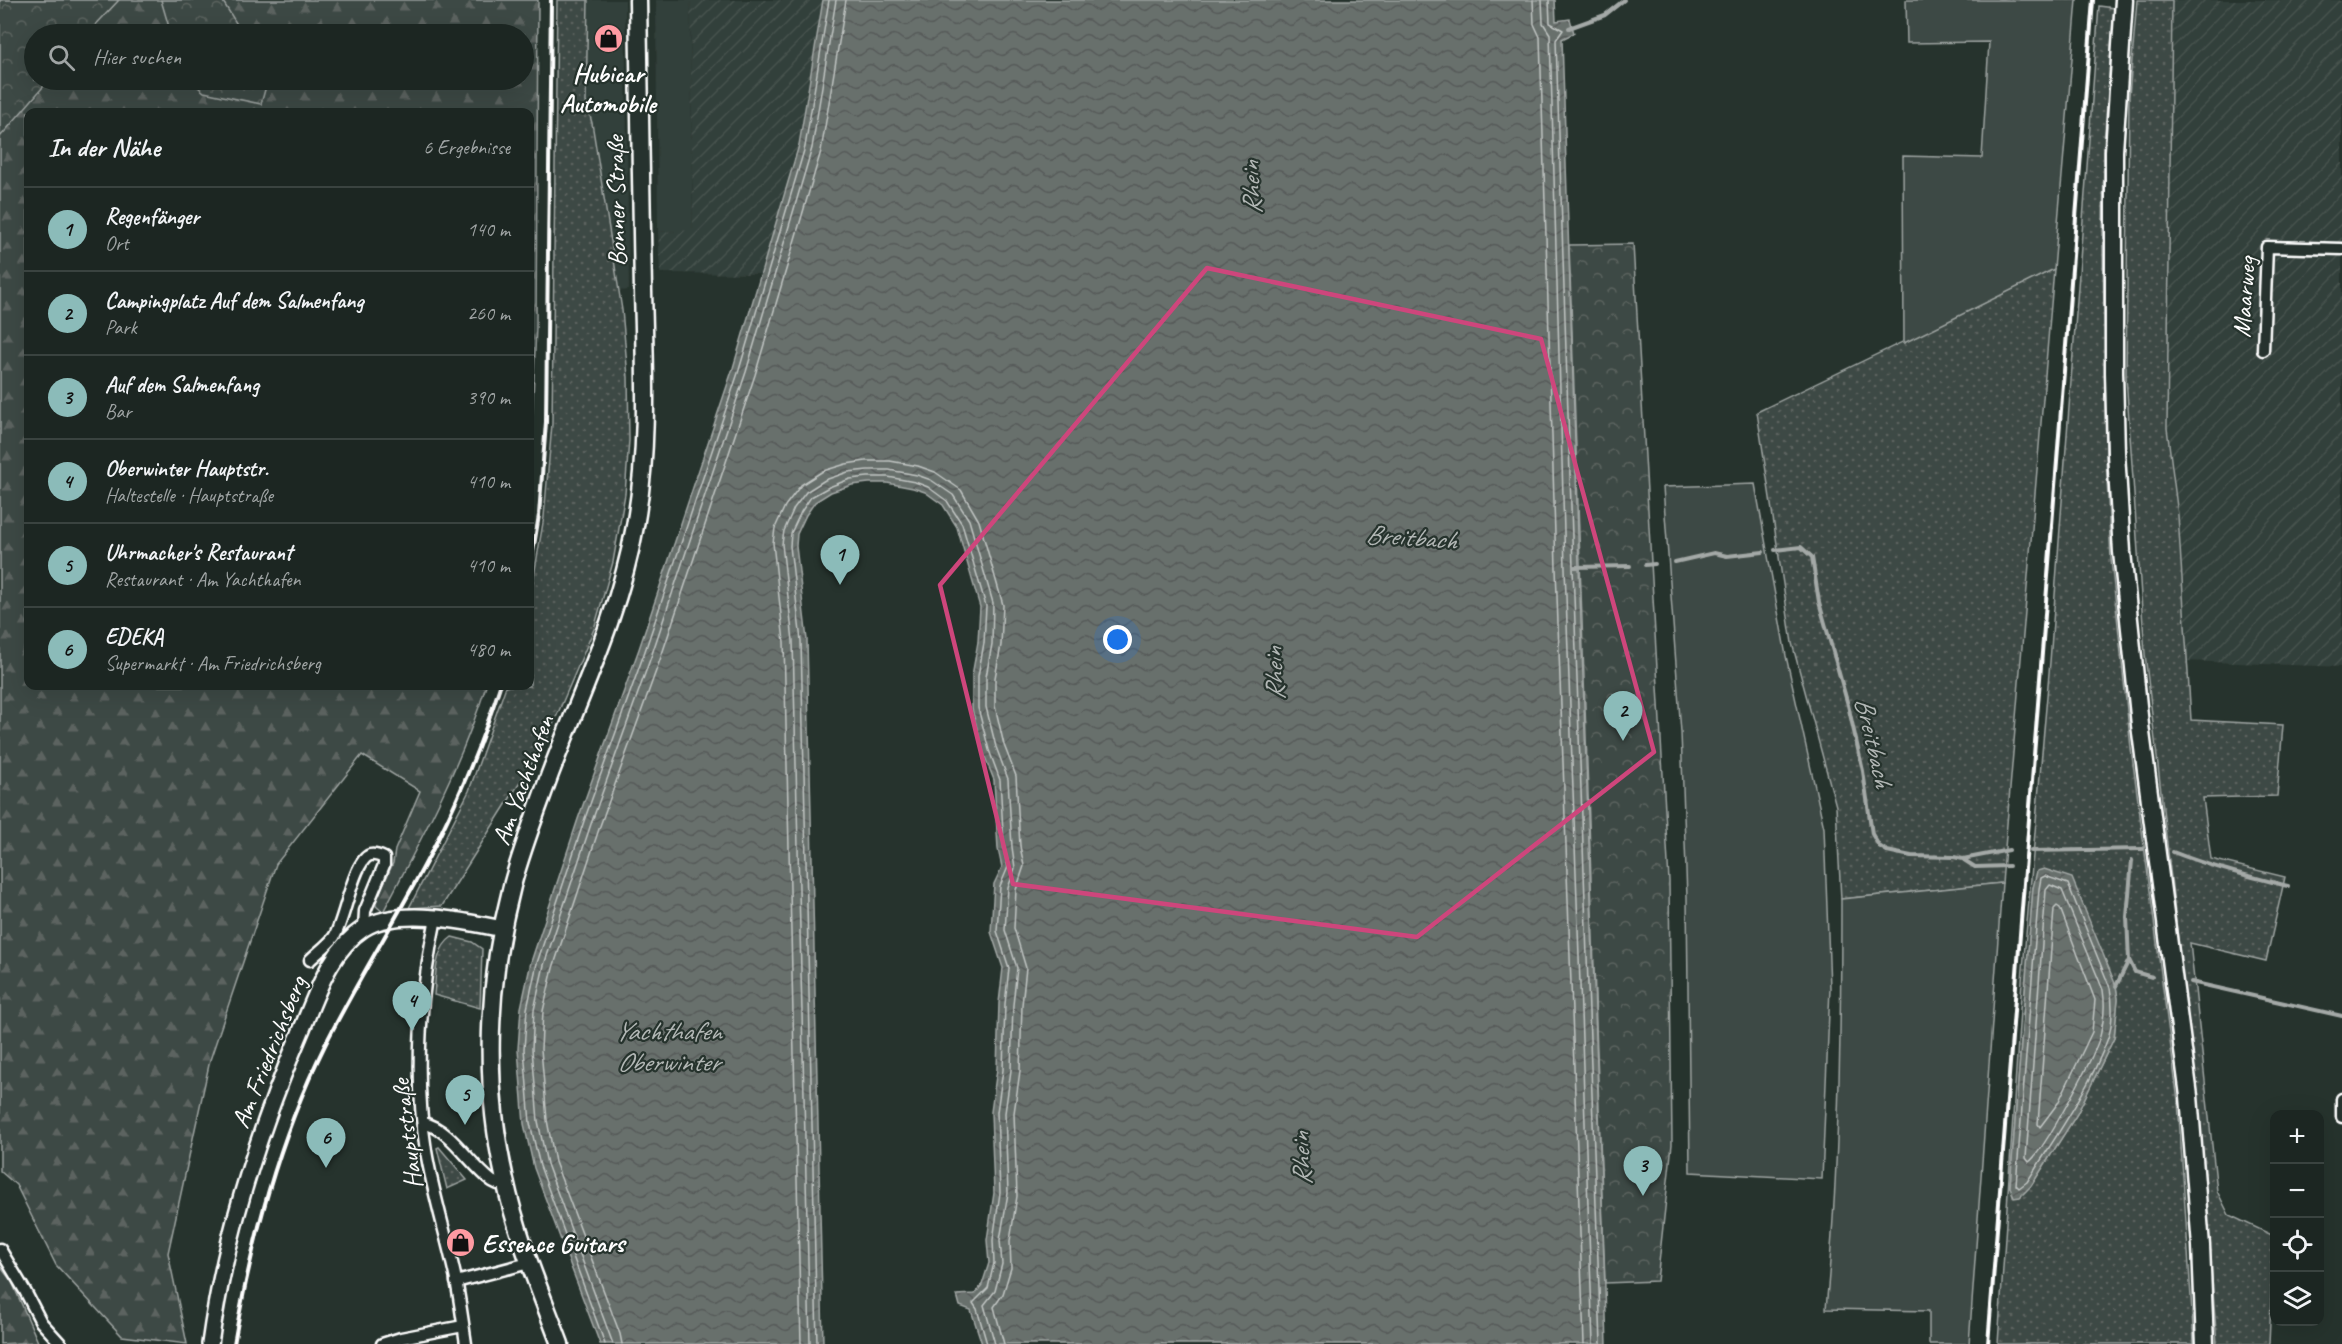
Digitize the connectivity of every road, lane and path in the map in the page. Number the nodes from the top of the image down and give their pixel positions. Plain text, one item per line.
1 (638, 0) edge
2 (2124, 0) edge
3 (2342, 249) edge
4 (643, 293) joint
5 (2263, 350) dead end
6 (436, 918) junction
7 (364, 928) junction
8 (502, 929) junction
9 (310, 960) dead end
10 (2342, 1099) edge
11 (2342, 1117) edge
12 (423, 1123) junction
13 (505, 1183) junction
14 (0, 1249) edge
15 (529, 1263) junction
16 (456, 1282) junction
17 (463, 1326) junction
18 (61, 1344) edge
19 (210, 1344) edge
20 (382, 1344) edge
21 (466, 1344) edge
22 (560, 1344) edge
23 (2205, 1344) edge

1 - 4 main road, Bonner Straße
2 - 23 main road
3 - 5 street, Maarweg
4 - 8 main road, Am Yachthafen
6 - 7 street, Am Friedrichsberg
6 - 8 street, Am Friedrichsberg
6 - 12 street, Hauptstraße
7 - 9 street
7 - 19 street, Am Friedrichsberg
8 - 13 main road, Am Yachthafen
10 - 11 street
12 - 13 street
12 - 16 street, Hauptstraße
13 - 15 main road, Am Yachthafen
14 - 18 street
15 - 16 street
15 - 22 main road, Am Yachthafen
16 - 17 street, Hauptstraße
17 - 20 street
17 - 21 street, Hauptstraße

